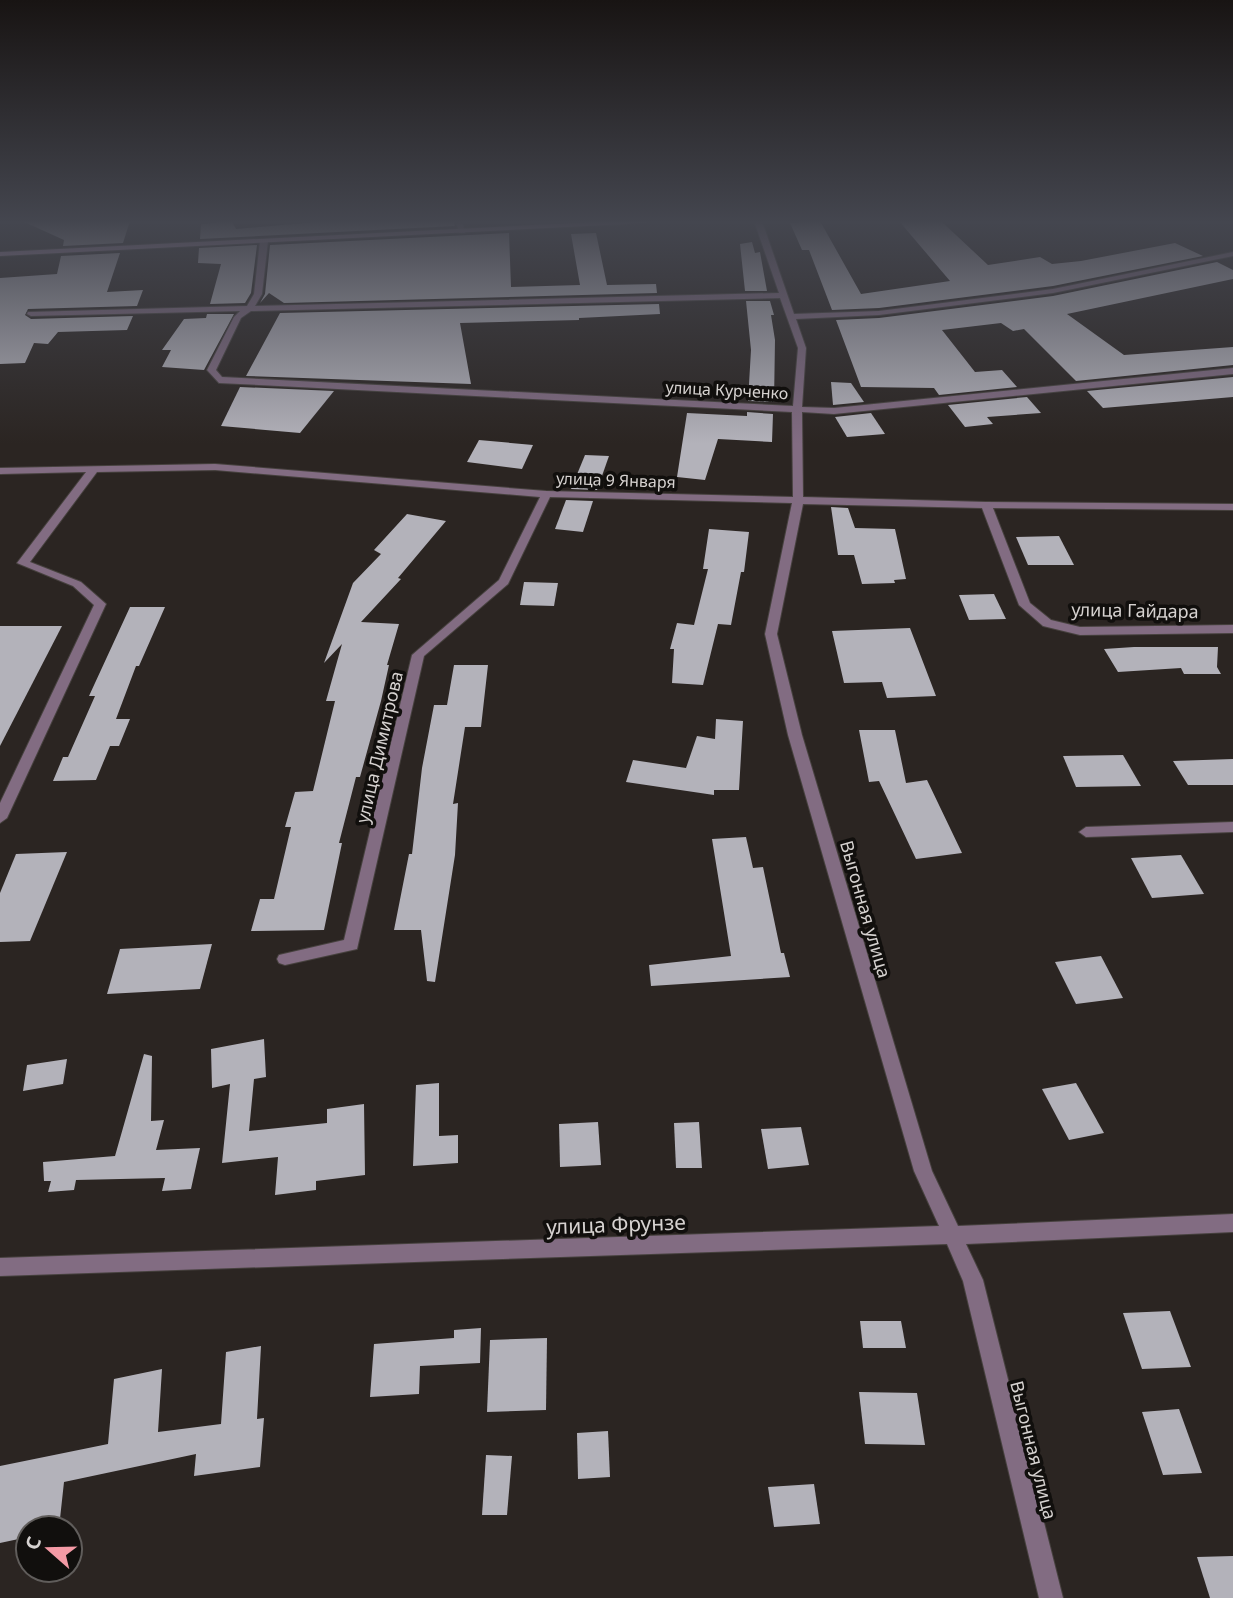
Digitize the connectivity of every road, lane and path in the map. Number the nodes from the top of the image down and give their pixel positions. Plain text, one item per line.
1 (784, 295) edge
2 (257, 296) edge
3 (760, 296) edge
4 (1017, 296) edge
5 (250, 308) junction
6 (32, 314) dead end
7 (791, 317) junction
8 (1233, 371) edge
9 (797, 410) junction
10 (93, 470) junction
11 (0, 471) edge
12 (546, 494) junction
13 (798, 500) junction
14 (986, 505) junction
15 (1233, 507) edge
16 (1233, 629) edge
17 (0, 818) edge
18 (1233, 827) edge
19 (1086, 832) dead end
20 (285, 959) dead end
21 (1233, 1223) edge
22 (955, 1236) junction
23 (0, 1267) edge
24 (1051, 1598) edge

1 - 7 street, Выгонная улица
2 - 5 street
3 - 5 street
4 - 7 street
5 - 6 street
5 - 9 street, улица Курченко
7 - 9 street, Выгонная улица
8 - 9 street, улица Курченко
9 - 13 street, Выгонная улица
10 - 11 street, улица 9 Января
10 - 12 street, улица 9 Января
10 - 17 street
12 - 13 street, улица 9 Января
12 - 20 street, улица Димитрова
13 - 14 street, улица 9 Января
13 - 22 street, Выгонная улица
14 - 15 street, улица 9 Января
14 - 16 street, улица Гайдара
18 - 19 street
21 - 22 street, улица Фрунзе
22 - 23 street, улица Фрунзе
22 - 24 street, Выгонная улица

